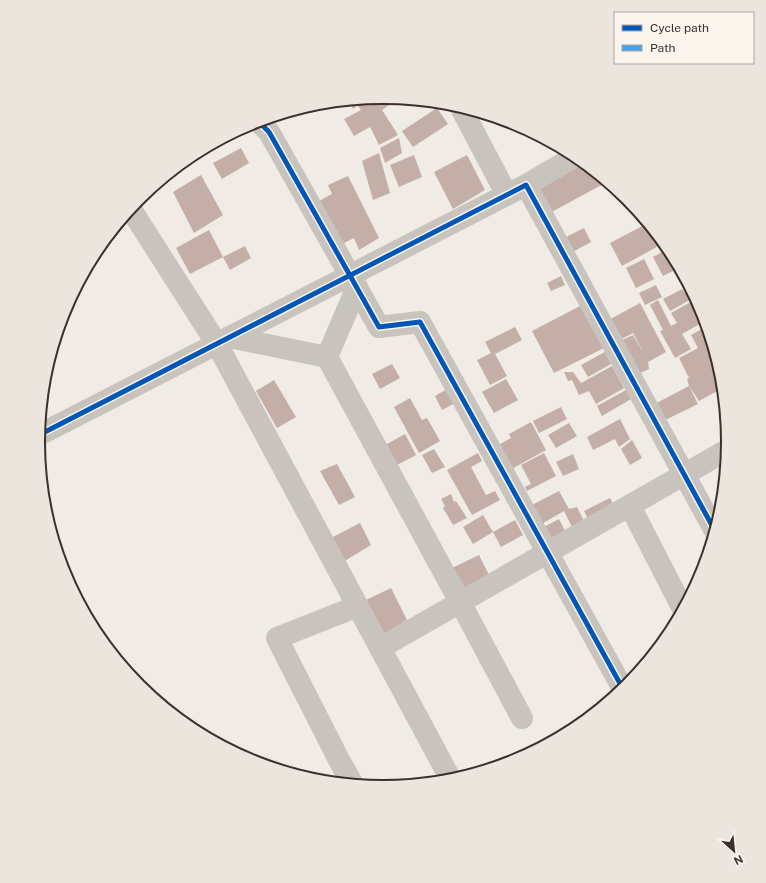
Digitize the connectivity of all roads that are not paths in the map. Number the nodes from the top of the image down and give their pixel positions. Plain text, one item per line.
1 (464, 114) edge
2 (263, 126) edge
3 (570, 159) edge
4 (526, 185) junction
5 (507, 195) junction
6 (134, 213) edge
7 (353, 281) junction
8 (223, 340) junction
9 (327, 357) junction
10 (45, 432) edge
11 (720, 454) edge
12 (684, 475) junction
13 (630, 506) junction
14 (711, 522) edge
15 (548, 552) junction
16 (460, 602) junction
17 (679, 604) edge
18 (358, 606) junction
19 (380, 648) junction
20 (620, 683) edge
21 (522, 718) dead end
22 (447, 773) edge
23 (349, 778) edge

1 - 5 street
2 - 7 street
3 - 4 street
4 - 5 street
4 - 12 street
5 - 7 street
6 - 8 street
7 - 8 street
7 - 9 street
7 - 15 street
8 - 9 street
8 - 10 street
8 - 18 street
9 - 16 street
11 - 12 street
12 - 13 street
12 - 14 street
13 - 15 street
13 - 17 street
15 - 16 street
15 - 20 street
16 - 19 street
16 - 21 street
18 - 19 street
18 - 23 street
19 - 22 street

